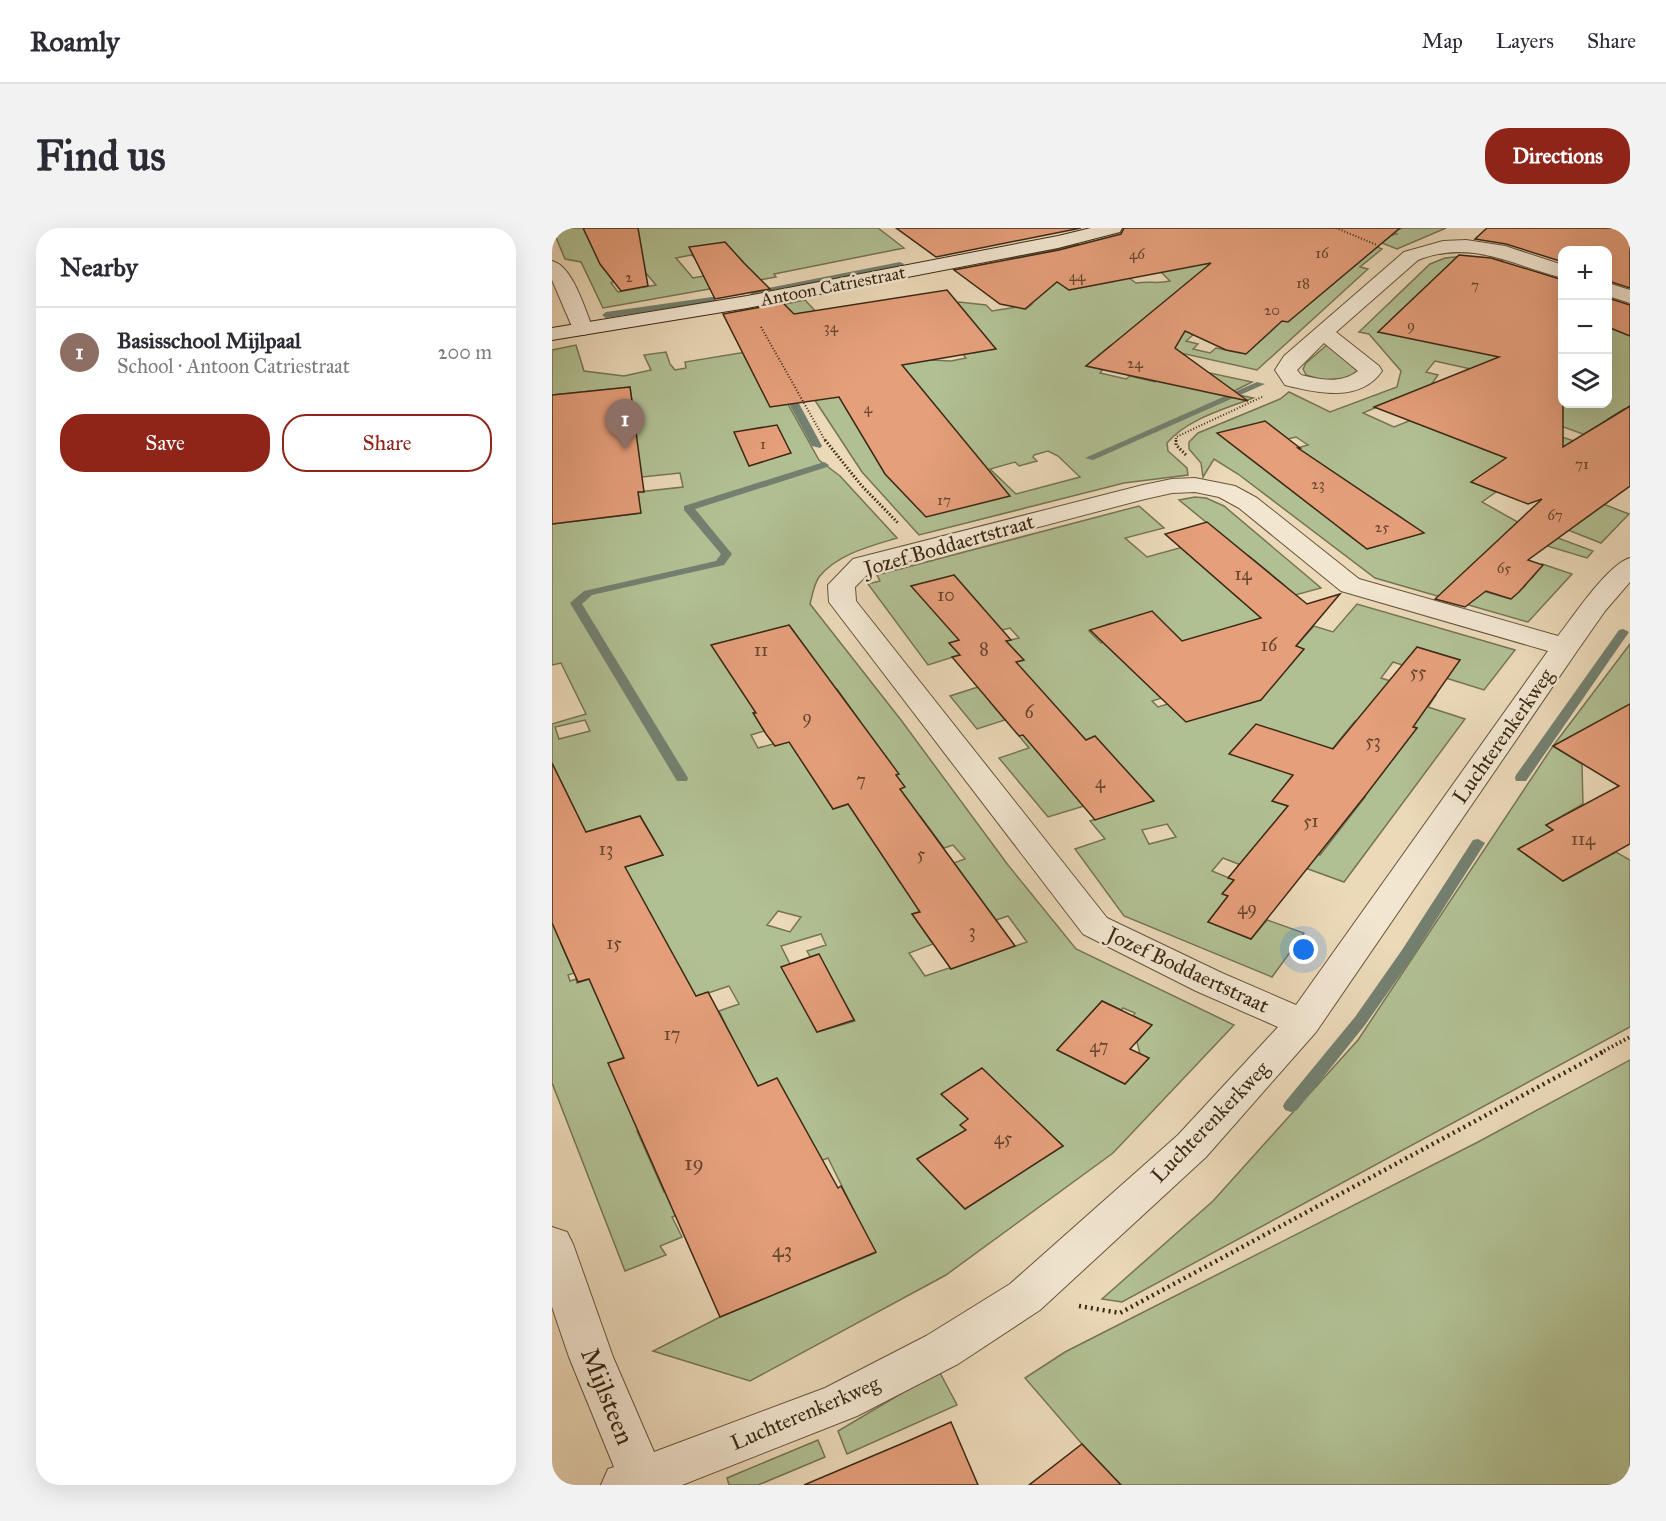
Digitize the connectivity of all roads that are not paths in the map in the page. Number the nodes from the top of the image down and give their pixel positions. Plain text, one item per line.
1 (1113, 228) edge
2 (552, 267) edge
3 (1558, 270) edge
4 (1612, 290) edge
5 (1630, 297) edge
6 (583, 329) junction
7 (1323, 332) junction
8 (552, 334) edge
9 (1630, 566) edge
10 (1565, 647) junction
11 (1303, 1023) junction
12 (552, 1244) edge
13 (634, 1482) edge

1 - 6 street, Antoon Catriestraat
2 - 6 street
3 - 7 street
4 - 5 street
6 - 8 street, Antoon Catriestraat
7 - 7 street
9 - 10 street, Luchterenkerkweg
10 - 11 street, Luchterenkerkweg
10 - 11 street, Jozef Boddaertstraat
11 - 13 street, Luchterenkerkweg
12 - 13 street, Mijlsteen

